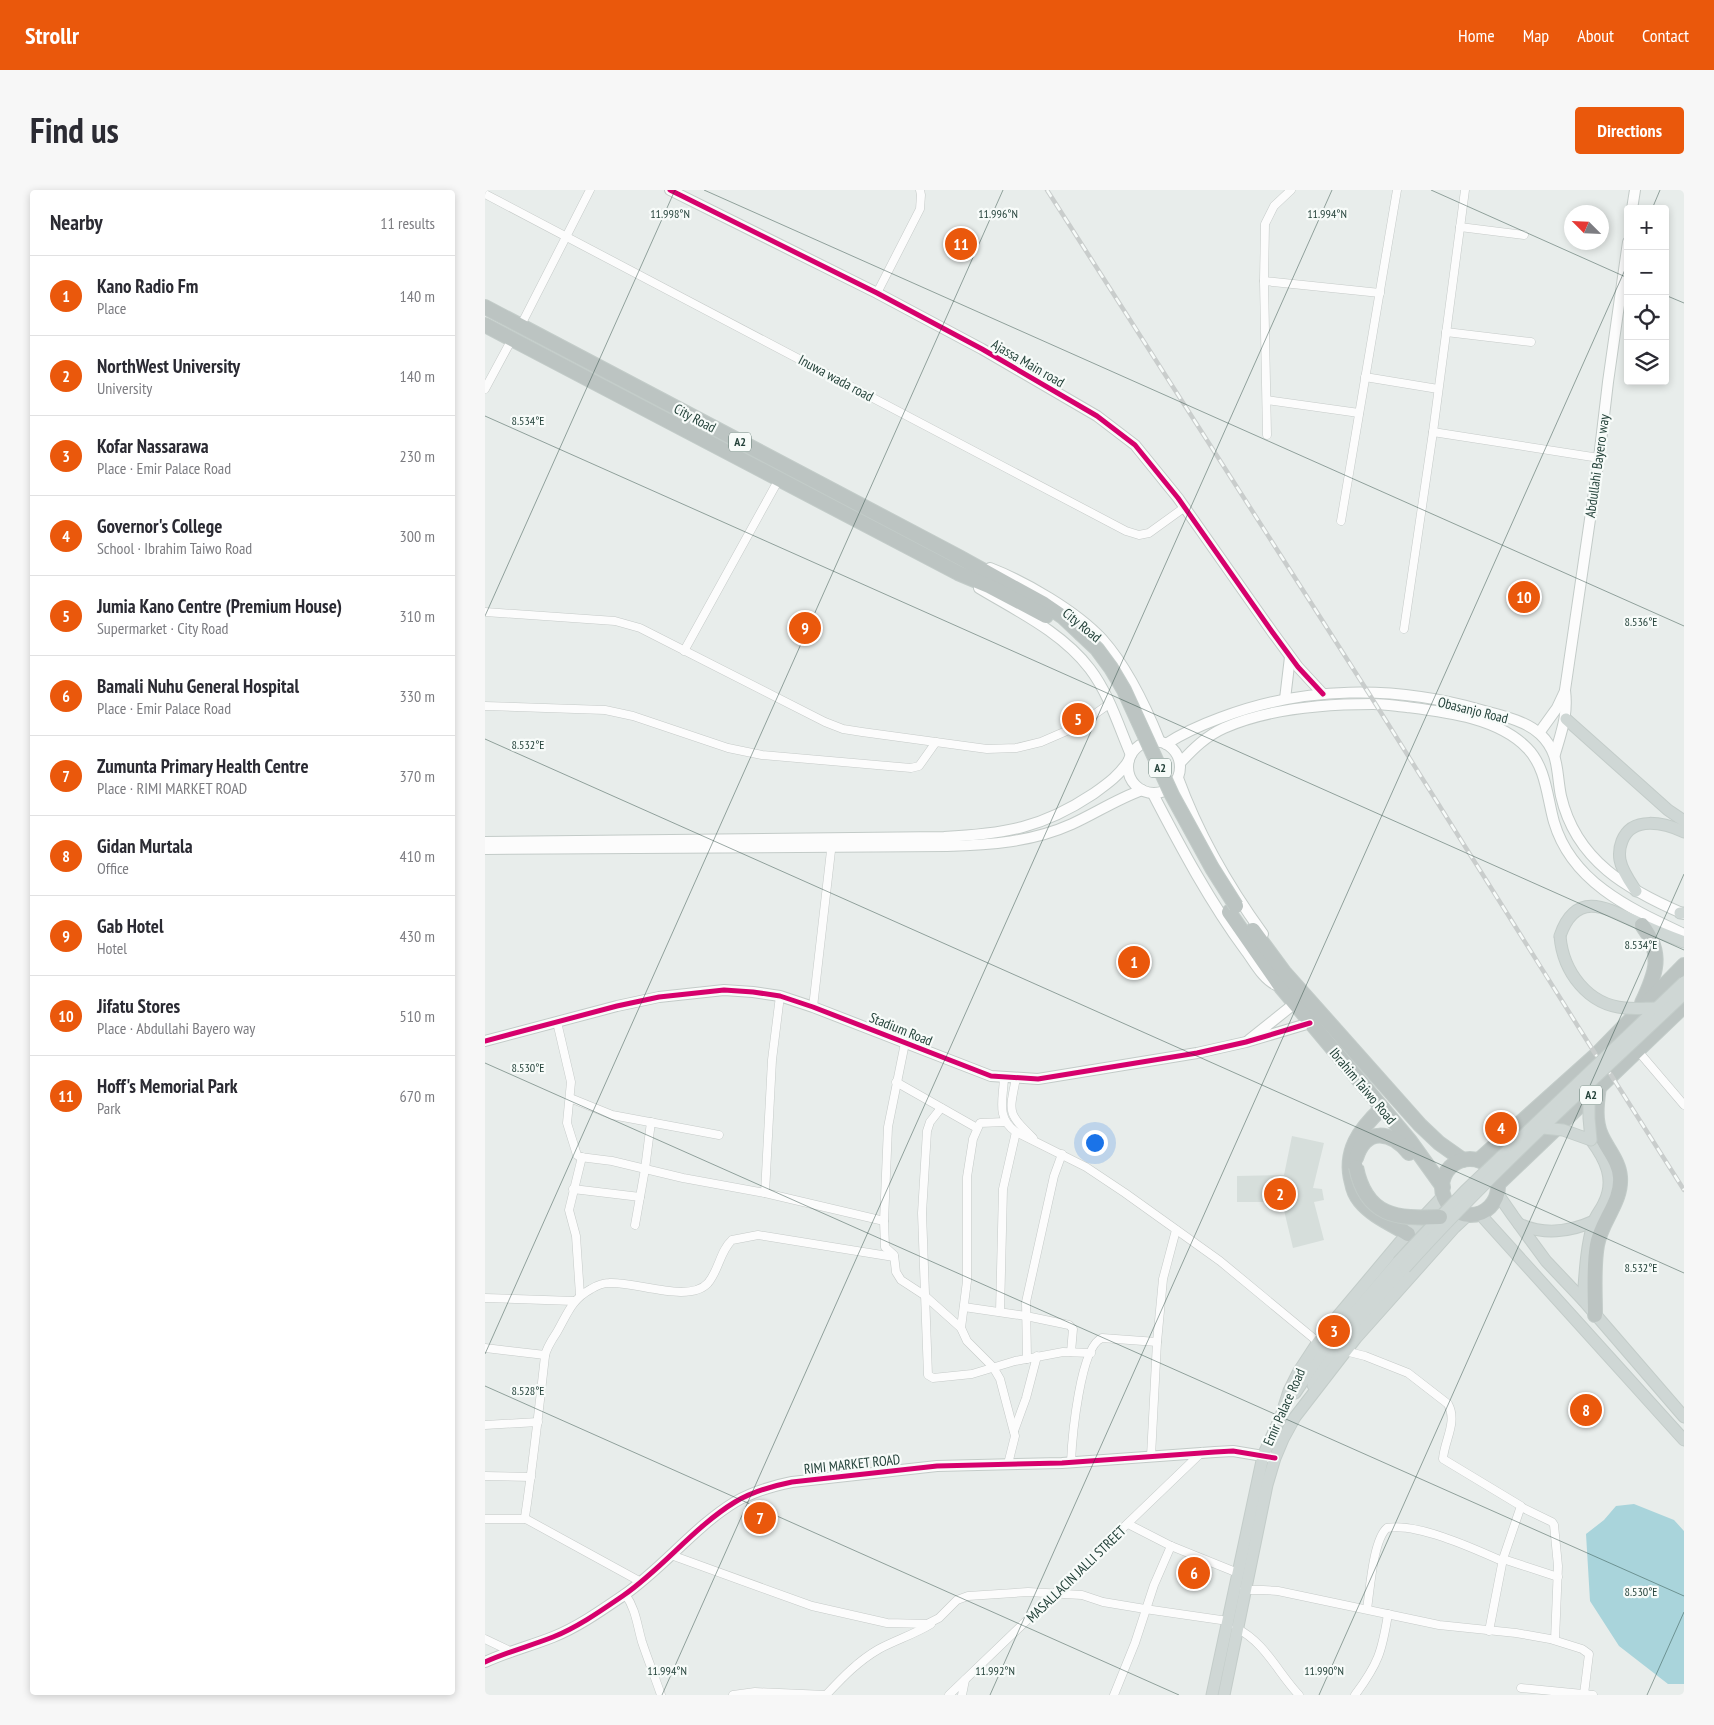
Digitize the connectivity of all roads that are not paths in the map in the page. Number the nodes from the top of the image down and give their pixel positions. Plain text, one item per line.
1 (590, 190) edge
2 (670, 190) edge
3 (920, 190) edge
4 (1291, 190) edge
5 (1397, 190) edge
6 (1465, 190) edge
7 (1635, 190) edge
8 (485, 194) edge
9 (1633, 205) edge
10 (1460, 227) junction
11 (1524, 235) dead end
12 (567, 236) junction
13 (1627, 250) edge
14 (1264, 280) junction
15 (877, 292) junction
16 (1380, 294) junction
17 (485, 307) edge
18 (485, 325) edge
19 (521, 326) junction
20 (1446, 332) junction
21 (512, 339) junction
22 (1531, 342) dead end
23 (1365, 377) junction
24 (485, 389) edge
25 (1438, 389) junction
26 (1267, 400) junction
27 (1359, 412) junction
28 (1433, 432) junction
29 (1267, 435) dead end
30 (1599, 458) junction
31 (779, 479) junction
32 (1185, 507) junction
33 (1341, 521) dead end
34 (959, 557) junction
35 (958, 573) junction
36 (992, 582) junction
37 (485, 612) edge
38 (1404, 629) dead end
39 (684, 651) junction
40 (1291, 657) junction
41 (1565, 690) junction
42 (1323, 694) junction
43 (1388, 694) junction
44 (1285, 698) junction
45 (1109, 704) junction
46 (1387, 705) junction
47 (485, 706) edge
48 (1566, 719) junction
49 (1539, 733) junction
50 (936, 742) junction
51 (1163, 743) junction
52 (1555, 754) junction
53 (1130, 758) junction
54 (1180, 763) junction
55 (1178, 778) junction
56 (1142, 790) junction
57 (1153, 794) junction
58 (1684, 821) edge
59 (1684, 832) edge
60 (485, 842) edge
61 (832, 842) junction
62 (485, 849) edge
63 (1636, 891) junction
64 (1683, 913) edge
65 (1642, 925) junction
66 (1684, 934) edge
67 (1684, 942) edge
68 (1684, 965) edge
69 (1280, 980) junction
70 (1684, 982) edge
71 (1296, 984) junction
72 (1684, 994) edge
73 (780, 996) junction
74 (1295, 1004) junction
75 (1684, 1006) edge
76 (813, 1007) junction
77 (1657, 1008) junction
78 (1637, 1013) junction
79 (557, 1022) junction
80 (1310, 1023) junction
81 (485, 1041) edge
82 (1246, 1042) junction
83 (905, 1043) junction
84 (1637, 1051) junction
85 (1004, 1078) junction
86 (1016, 1078) junction
87 (896, 1082) junction
88 (1594, 1085) junction
89 (569, 1098) junction
90 (1684, 1105) edge
91 (941, 1108) junction
92 (1382, 1108) junction
93 (651, 1122) junction
94 (1005, 1122) junction
95 (977, 1128) junction
96 (1543, 1128) junction
97 (1016, 1132) junction
98 (719, 1135) dead end
99 (1591, 1140) junction
100 (1036, 1141) junction
101 (1062, 1154) junction
102 (581, 1157) junction
103 (1463, 1160) junction
104 (1479, 1160) junction
105 (645, 1169) junction
106 (1435, 1174) junction
107 (573, 1189) junction
108 (1498, 1189) junction
109 (1443, 1191) junction
110 (765, 1193) junction
111 (640, 1197) junction
112 (1474, 1214) junction
113 (1440, 1217) junction
114 (883, 1221) junction
115 (1593, 1221) junction
116 (1519, 1224) junction
117 (635, 1226) dead end
118 (1176, 1230) junction
119 (1408, 1234) junction
120 (894, 1257) junction
121 (1402, 1265) junction
122 (580, 1295) junction
123 (924, 1295) junction
124 (485, 1298) edge
125 (1583, 1300) junction
126 (574, 1301) junction
127 (964, 1307) junction
128 (1000, 1312) junction
129 (1595, 1314) junction
130 (1025, 1316) junction
131 (961, 1328) junction
132 (1157, 1342) junction
133 (1318, 1342) junction
134 (485, 1348) edge
135 (1345, 1351) junction
136 (1071, 1352) junction
137 (1091, 1353) junction
138 (545, 1355) junction
139 (1037, 1356) junction
140 (1027, 1358) junction
141 (993, 1367) junction
142 (1281, 1416) junction
143 (1684, 1417) edge
144 (1295, 1418) junction
145 (538, 1422) junction
146 (485, 1424) edge
147 (1014, 1431) junction
148 (1684, 1440) edge
149 (1202, 1452) junction
150 (1151, 1456) junction
151 (1263, 1456) junction
152 (1275, 1458) junction
153 (1071, 1462) junction
154 (1008, 1464) junction
155 (485, 1476) edge
156 (531, 1477) junction
157 (1521, 1507) junction
158 (485, 1519) edge
159 (526, 1519) junction
160 (1128, 1524) junction
161 (1171, 1546) junction
162 (671, 1555) junction
163 (1502, 1560) junction
164 (1238, 1573) junction
165 (1558, 1578) junction
166 (641, 1582) junction
167 (1244, 1590) junction
168 (1054, 1592) junction
169 (625, 1594) junction
170 (1145, 1609) junction
171 (1367, 1609) junction
172 (1388, 1614) junction
173 (939, 1618) junction
174 (1232, 1625) junction
175 (1489, 1631) junction
176 (485, 1638) edge
177 (1555, 1640) junction
178 (512, 1652) junction
179 (485, 1662) edge
180 (966, 1679) junction
181 (1521, 1688) dead end
182 (1581, 1694) edge
183 (661, 1695) edge
184 (733, 1695) edge
185 (826, 1695) edge
186 (949, 1695) edge
187 (962, 1695) edge
188 (1114, 1695) edge
189 (1212, 1695) edge
190 (1224, 1695) edge
191 (1299, 1695) edge
192 (1355, 1695) edge
193 (1593, 1695) edge

1 - 12 street
2 - 15 main road, Ajassa Main road
3 - 15 street
4 - 14 street
5 - 16 street
6 - 10 street
7 - 9 main road
8 - 12 street, Inuwa wada road
10 - 11 street
10 - 20 street
12 - 19 street
12 - 32 street, Inuwa wada road
13 - 30 main road, Abdullahi Bayero way
14 - 16 street
14 - 26 street
15 - 32 main road, Ajassa Main road
16 - 23 street
17 - 19 highway, City Road / A2
18 - 21 highway, City Road / A2
19 - 34 highway, City Road / A2
20 - 22 street
20 - 25 street
21 - 24 street
21 - 31 highway, City Road / A2
23 - 25 street
23 - 27 street
25 - 28 street
26 - 27 street
26 - 29 street
27 - 33 street
28 - 30 street
28 - 38 street
30 - 41 main road, Abdullahi Bayero way
31 - 35 highway, City Road / A2
31 - 39 street
32 - 40 main road, Ajassa Main road
34 - 36 highway, City Road / A2
34 - 51 main road, City Road / A2
35 - 36 highway, City Road / A2
35 - 45 main road, City Road / A2
36 - 69 highway, A2, bridge
37 - 39 street
39 - 50 street
40 - 42 main road, Ajassa Main road
40 - 44 main road
41 - 48 main road
41 - 49 main road
42 - 43 main road, Obasanjo Road
42 - 44 main road, Obasanjo Road
43 - 46 main road
43 - 49 main road, Obasanjo Road
44 - 51 main road, Obasanjo Road
45 - 50 street
45 - 53 main road, City Road / A2
46 - 54 main road, Obasanjo Road
46 - 66 main road, Obasanjo Road
47 - 50 street
48 - 52 main road
48 - 58 main road
49 - 52 main road, Obasanjo Road
51 - 53 main road
51 - 54 main road
52 - 63 main road, Obasanjo Road
53 - 56 main road
53 - 61 main road
54 - 55 main road
55 - 57 main road
55 - 71 main road, Ibrahim Taiwo Road / A2
56 - 57 main road
56 - 61 main road
57 - 69 main road, Ibrahim Taiwo Road / A2
59 - 63 main road
60 - 61 main road
61 - 62 main road
61 - 76 street
63 - 64 main road, Obasanjo Road
65 - 67 main road
65 - 77 main road, bridge
65 - 78 highway
68 - 78 highway, A2
69 - 71 highway, Ibrahim Taiwo Road / A2
69 - 74 highway, Ibrahim Taiwo Road / A2
70 - 77 main road, bridge
71 - 103 highway, Ibrahim Taiwo Road / A2
72 - 88 main road, bridge
73 - 76 main road, Stadium Road
73 - 79 main road, Stadium Road
73 - 110 street
74 - 80 highway, Ibrahim Taiwo Road / A2
74 - 82 main road, Stadium Road
75 - 84 highway, A2
76 - 83 main road, Stadium Road
77 - 113 main road, bridge
78 - 104 highway, A2
79 - 81 main road, Stadium Road
79 - 89 street
80 - 82 main road, Stadium Road
80 - 92 highway, Ibrahim Taiwo Road / A2
82 - 86 main road, Stadium Road
83 - 85 main road, Stadium Road
83 - 87 street
84 - 88 highway, A2
84 - 90 street
85 - 86 main road, Stadium Road
85 - 94 street
86 - 100 street
87 - 91 street
87 - 114 street
88 - 96 main road, bridge
88 - 99 main road, bridge
88 - 108 highway, A2
88 - 129 highway
89 - 93 street
89 - 102 street
91 - 95 street
91 - 123 street
92 - 106 highway, Ibrahim Taiwo Road / A2
92 - 119 highway
93 - 98 street
93 - 105 street
94 - 95 street
94 - 97 street
95 - 127 street
96 - 99 main road, bridge
96 - 121 main road, bridge
97 - 100 street
97 - 128 street
99 - 115 main road
100 - 101 street
101 - 118 street
101 - 130 street
102 - 105 street
102 - 107 street
103 - 104 highway
103 - 109 highway
104 - 108 highway
105 - 110 street
105 - 111 street
106 - 109 highway, Ibrahim Taiwo Road / A2
106 - 113 highway, bridge
107 - 111 street
107 - 122 street
108 - 112 highway, A2
108 - 116 main road
109 - 112 highway, A2
109 - 119 main road, Emir Palace Road
110 - 114 street
111 - 117 street
112 - 135 main road, Emir Palace Road
112 - 148 main road
113 - 121 main road, bridge
114 - 120 street
115 - 116 main road
115 - 125 main road
116 - 125 main road
118 - 132 street
118 - 133 street
119 - 133 main road, Emir Palace Road
120 - 122 street
120 - 123 street
121 - 142 main road
121 - 144 main road
122 - 126 street
123 - 131 street
123 - 141 street
124 - 126 street
125 - 129 main road
126 - 138 street
127 - 128 street
127 - 131 street
128 - 130 street
129 - 143 main road
130 - 136 street
130 - 140 street
131 - 141 street
132 - 137 street
132 - 150 street
133 - 142 main road, Emir Palace Road
134 - 138 street
135 - 144 main road, Emir Palace Road
135 - 157 street
136 - 137 street
136 - 139 street
137 - 153 street
138 - 145 street
139 - 140 street
139 - 147 street
140 - 141 street
141 - 147 street
142 - 151 main road, Emir Palace Road
144 - 152 main road, Emir Palace Road
145 - 146 street
145 - 156 street
147 - 154 street
149 - 150 main road, RIMI MARKET ROAD
149 - 151 main road, RIMI MARKET ROAD
149 - 160 street, MASALLACIN JALLI STREET
150 - 153 main road, RIMI MARKET ROAD
151 - 152 main road, RIMI MARKET ROAD
151 - 164 main road, Emir Palace Road
152 - 167 main road, Emir Palace Road
153 - 154 main road, RIMI MARKET ROAD
154 - 162 main road, RIMI MARKET ROAD
155 - 156 street
156 - 159 street
157 - 163 street
157 - 165 street
158 - 159 street
159 - 166 street
160 - 161 street
160 - 168 street, MASALLACIN JALLI STREET
161 - 164 street
161 - 170 street
162 - 166 main road, RIMI MARKET ROAD
162 - 173 street
163 - 165 street
163 - 171 street
163 - 175 street
164 - 174 main road, Emir Palace Road
165 - 177 street
166 - 169 main road, RIMI MARKET ROAD
167 - 171 street
167 - 174 main road, Emir Palace Road
168 - 170 street
168 - 173 street
168 - 180 street, MASALLACIN JALLI STREET
169 - 178 main road, RIMI MARKET ROAD
169 - 183 street
170 - 174 street
170 - 188 street
171 - 172 street
172 - 175 street
172 - 192 street
173 - 185 street
174 - 189 main road, Emir Palace Road
174 - 190 main road, Emir Palace Road
174 - 191 street
175 - 177 street
176 - 178 street
177 - 182 street
178 - 179 main road, RIMI MARKET ROAD
180 - 186 street, MASALLACIN JALLI STREET
180 - 187 street
181 - 182 street
182 - 193 street
184 - 185 street

